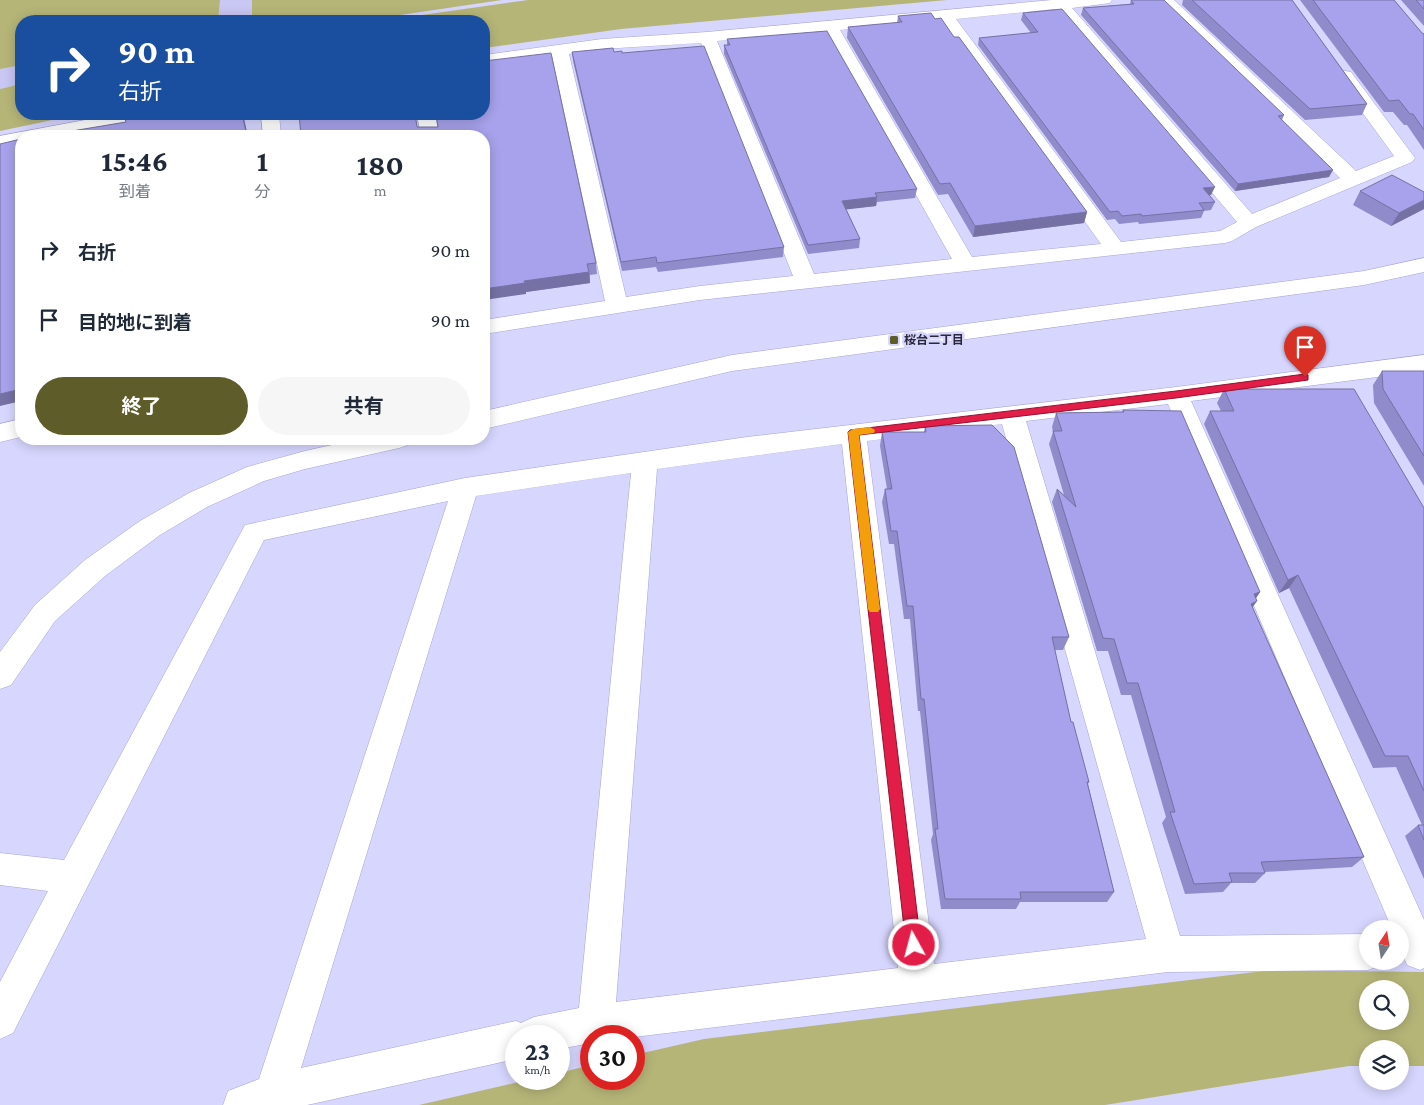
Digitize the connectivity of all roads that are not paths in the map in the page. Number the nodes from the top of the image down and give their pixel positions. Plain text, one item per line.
1 (1104, 0) edge
2 (1165, 0) edge
3 (1060, 4) junction
4 (944, 14) junction
5 (829, 25) junction
6 (707, 37) junction
7 (560, 51) junction
8 (490, 59) edge
9 (1336, 63) edge
10 (127, 120) edge
11 (101, 129) edge
12 (15, 139) edge
13 (0, 142) edge
14 (1354, 180) junction
15 (1249, 223) junction
16 (1115, 248) junction
17 (965, 263) junction
18 (1424, 266) edge
19 (806, 282) junction
20 (617, 304) junction
21 (490, 326) edge
22 (1424, 363) edge
23 (1342, 372) junction
24 (1176, 395) junction
25 (1356, 397) edge
26 (1010, 414) junction
27 (490, 419) edge
28 (15, 429) edge
29 (853, 432) junction
30 (0, 433) edge
31 (374, 445) edge
32 (645, 461) junction
33 (464, 488) junction
34 (0, 676) edge
35 (0, 869) edge
36 (73, 877) junction
37 (1359, 952) edge
38 (1415, 952) edge
39 (1168, 954) junction
40 (918, 984) junction
41 (0, 1020) edge
42 (596, 1023) junction
43 (570, 1028) edge
44 (505, 1043) edge
45 (258, 1099) edge

1 - 3 street
2 - 14 street
3 - 4 street
3 - 15 street
4 - 5 street
4 - 16 street
5 - 6 street
5 - 17 street
6 - 7 street
6 - 19 street
7 - 8 street
7 - 20 street
9 - 14 street
10 - 11 street
12 - 13 street
14 - 15 street
15 - 16 street
16 - 17 street
17 - 19 street
18 - 27 street
19 - 20 street
20 - 21 street
22 - 23 street
23 - 24 street
23 - 25 street
24 - 26 street
24 - 38 street
26 - 29 street
26 - 39 street
28 - 30 street
29 - 32 street
29 - 40 street
31 - 34 street
32 - 33 street
32 - 42 street
33 - 36 street
33 - 45 street
35 - 36 street
36 - 41 street
37 - 39 street
39 - 40 street
40 - 42 street
42 - 43 street
44 - 45 street

